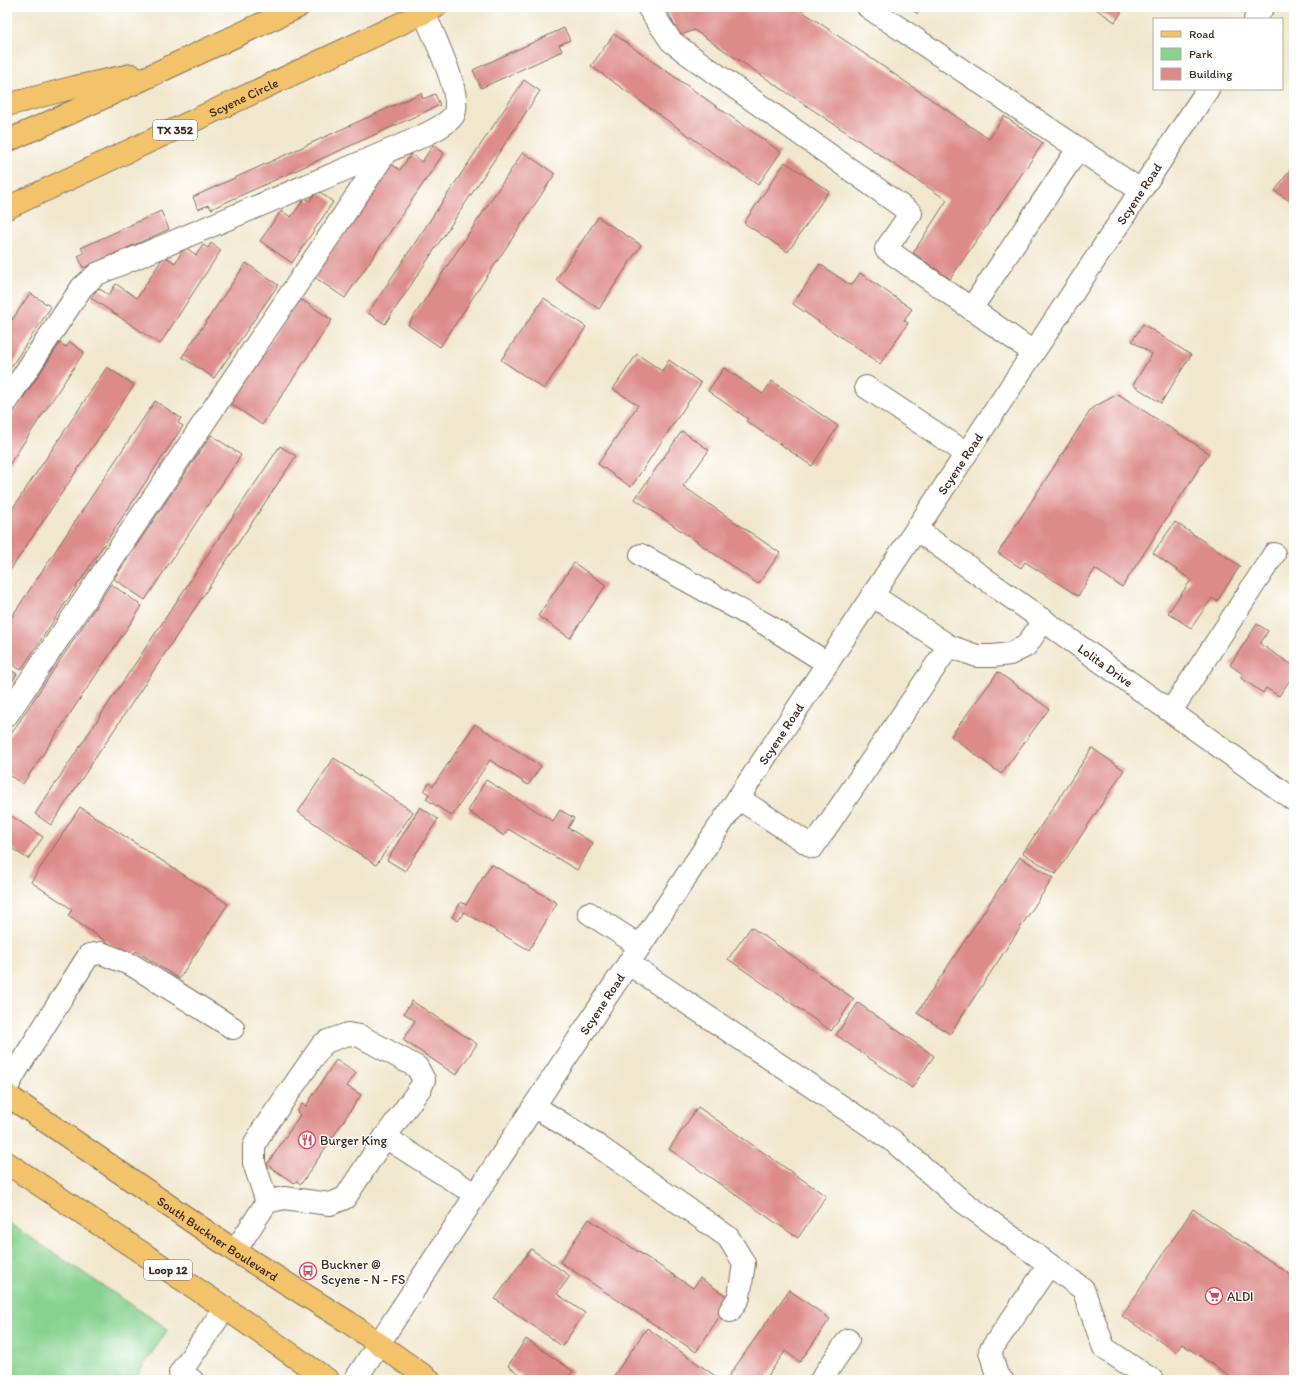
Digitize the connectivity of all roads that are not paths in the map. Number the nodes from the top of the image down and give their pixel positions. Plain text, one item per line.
1 (298, 7) edge
2 (648, 7) edge
3 (868, 7) edge
4 (1263, 7) edge
5 (428, 9) edge
6 (1256, 18) edge
7 (164, 69) junction
8 (1207, 90) edge
9 (7, 105) edge
10 (7, 141) edge
11 (1078, 149) junction
12 (386, 152) junction
13 (1140, 190) junction
14 (7, 208) edge
15 (971, 310) junction
16 (1033, 352) junction
17 (866, 387) dead end
18 (7, 400) edge
19 (966, 453) junction
20 (917, 530) junction
21 (1274, 554) dead end
22 (641, 555) dead end
23 (872, 595) junction
24 (1044, 620) junction
25 (949, 646) junction
26 (827, 663) junction
27 (1171, 711) junction
28 (7, 715) edge
29 (738, 798) junction
30 (1294, 800) edge
31 (589, 914) dead end
32 (635, 955) junction
33 (233, 1028) dead end
34 (7, 1088) edge
35 (7, 1095) edge
36 (534, 1106) junction
37 (385, 1137) junction
38 (7, 1163) edge
39 (476, 1195) junction
40 (267, 1202) junction
41 (235, 1251) junction
42 (1049, 1265) junction
43 (225, 1308) junction
44 (730, 1311) dead end
45 (848, 1340) dead end
46 (379, 1344) junction
47 (192, 1380) edge
48 (328, 1380) edge
49 (355, 1380) edge
50 (430, 1380) edge
51 (821, 1380) edge
52 (1002, 1380) edge
53 (1152, 1380) edge

1 - 7 main road
2 - 15 street
3 - 11 street
4 - 6 street
5 - 12 street
5 - 14 main road, Scyene Circle / TX 352
7 - 9 main road
7 - 10 main road
8 - 13 street, Scyene Road
11 - 13 street
11 - 15 street
12 - 18 street
12 - 28 street
13 - 16 street, Scyene Road
15 - 16 street
16 - 19 street, Scyene Road
17 - 19 street
19 - 20 street, Scyene Road
20 - 23 street, Scyene Road
20 - 24 street, Lolita Drive
21 - 27 street
22 - 26 street
23 - 25 street
23 - 26 street, Scyene Road
24 - 25 street
24 - 27 street, Lolita Drive
25 - 29 street
26 - 29 street, Scyene Road
27 - 30 street, Lolita Drive
29 - 32 street, Scyene Road
31 - 32 street
32 - 36 street, Scyene Road
32 - 42 street
33 - 34 street
35 - 41 main road, South Buckner Boulevard
36 - 39 street, Scyene Road
36 - 44 street
37 - 39 street
37 - 40 street
37 - 40 street
38 - 43 main road, Loop 12
39 - 46 street, Scyene Road
40 - 41 street
41 - 46 main road, South Buckner Boulevard
42 - 52 street
42 - 53 street
43 - 47 street
43 - 48 main road, Loop 12
45 - 51 street
46 - 49 street, Scyene Road
46 - 50 main road, South Buckner Boulevard

